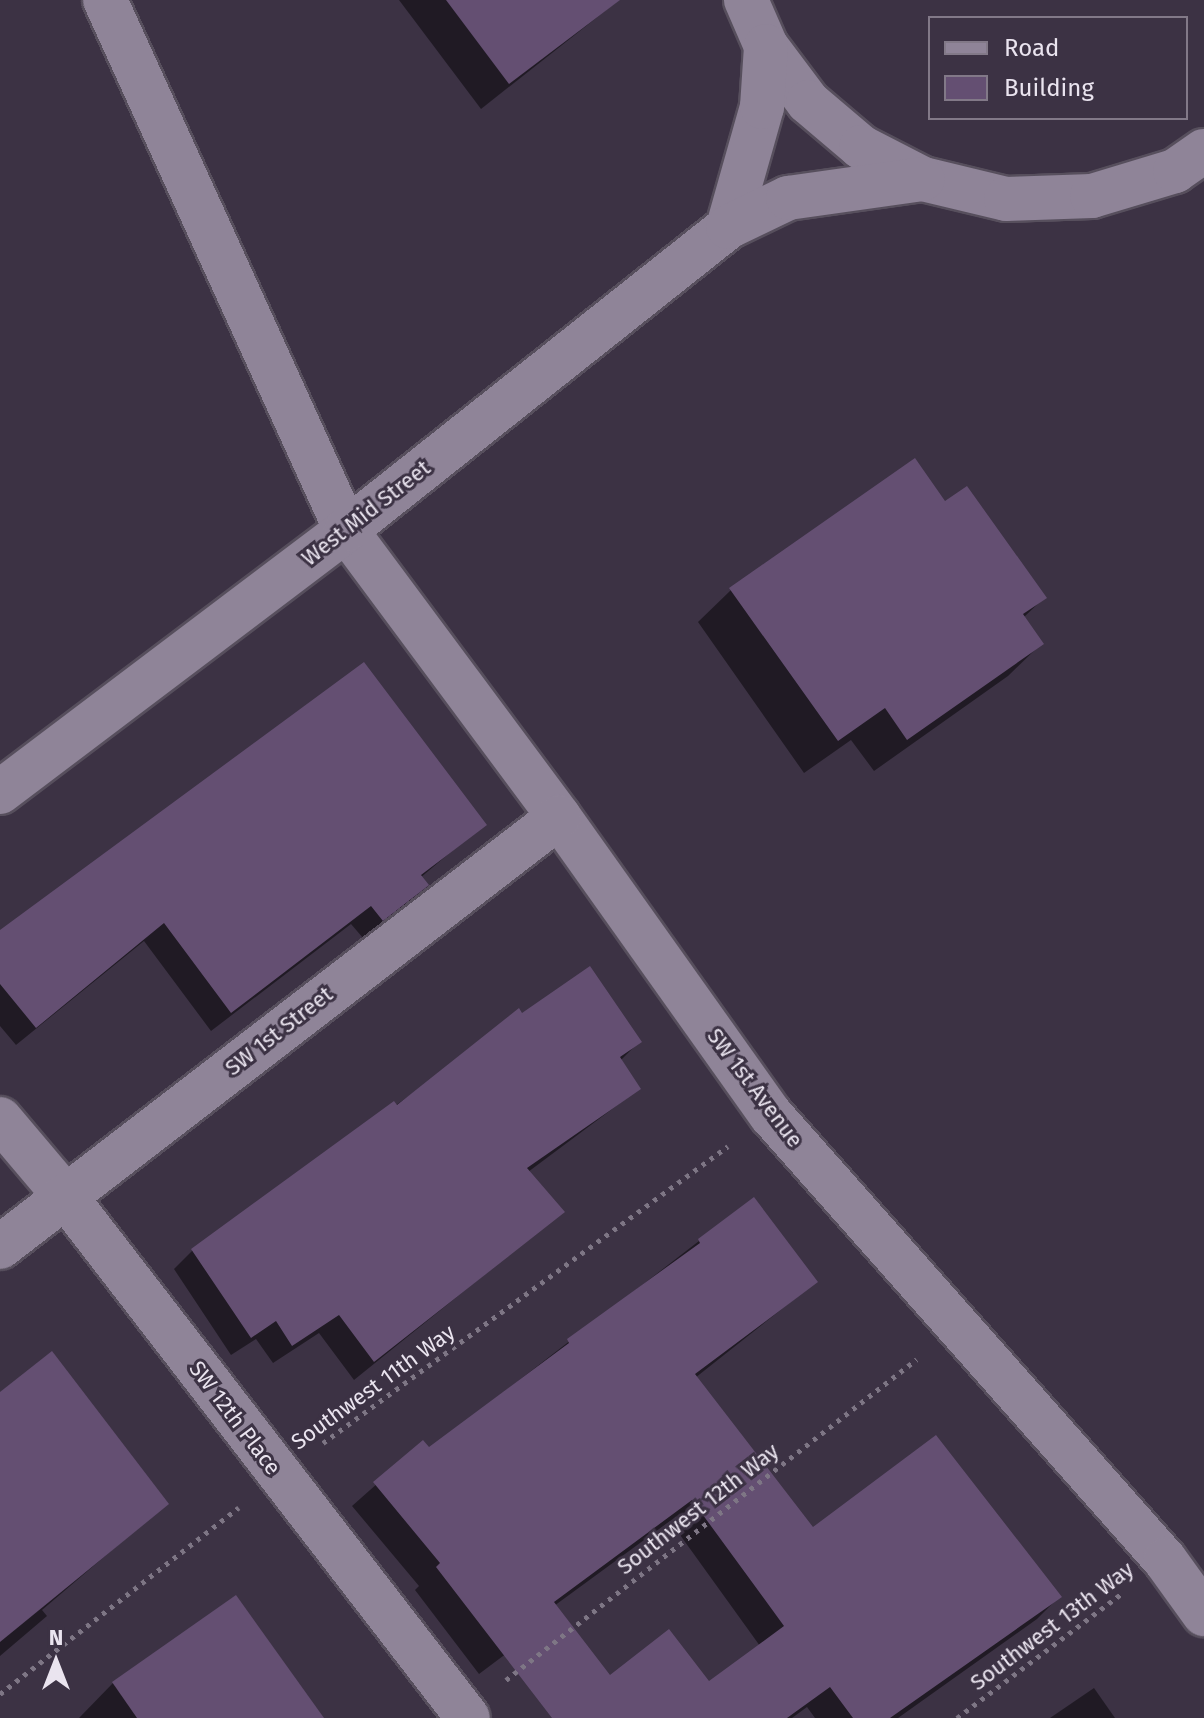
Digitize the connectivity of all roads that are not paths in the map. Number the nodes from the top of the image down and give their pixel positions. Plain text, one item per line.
1 (105, 0) edge
2 (746, 0) edge
3 (766, 46) junction
4 (1204, 151) edge
5 (923, 179) junction
6 (728, 227) junction
7 (346, 530) junction
8 (0, 792) edge
9 (559, 817) junction
10 (0, 1119) edge
11 (65, 1196) junction
12 (0, 1247) edge
13 (1204, 1614) edge
14 (466, 1716) edge

1 - 7 street, SW 1st Avenue
2 - 3 street
3 - 5 street
3 - 6 street
4 - 5 street
5 - 6 street, West Mid Street
6 - 7 street, West Mid Street
7 - 8 street, West Mid Street
7 - 9 street, SW 1st Avenue
9 - 11 street, SW 1st Street
9 - 13 street, SW 1st Avenue
10 - 11 street, SW 12th Place
11 - 12 street, SW 1st Street
11 - 14 street, SW 12th Place

